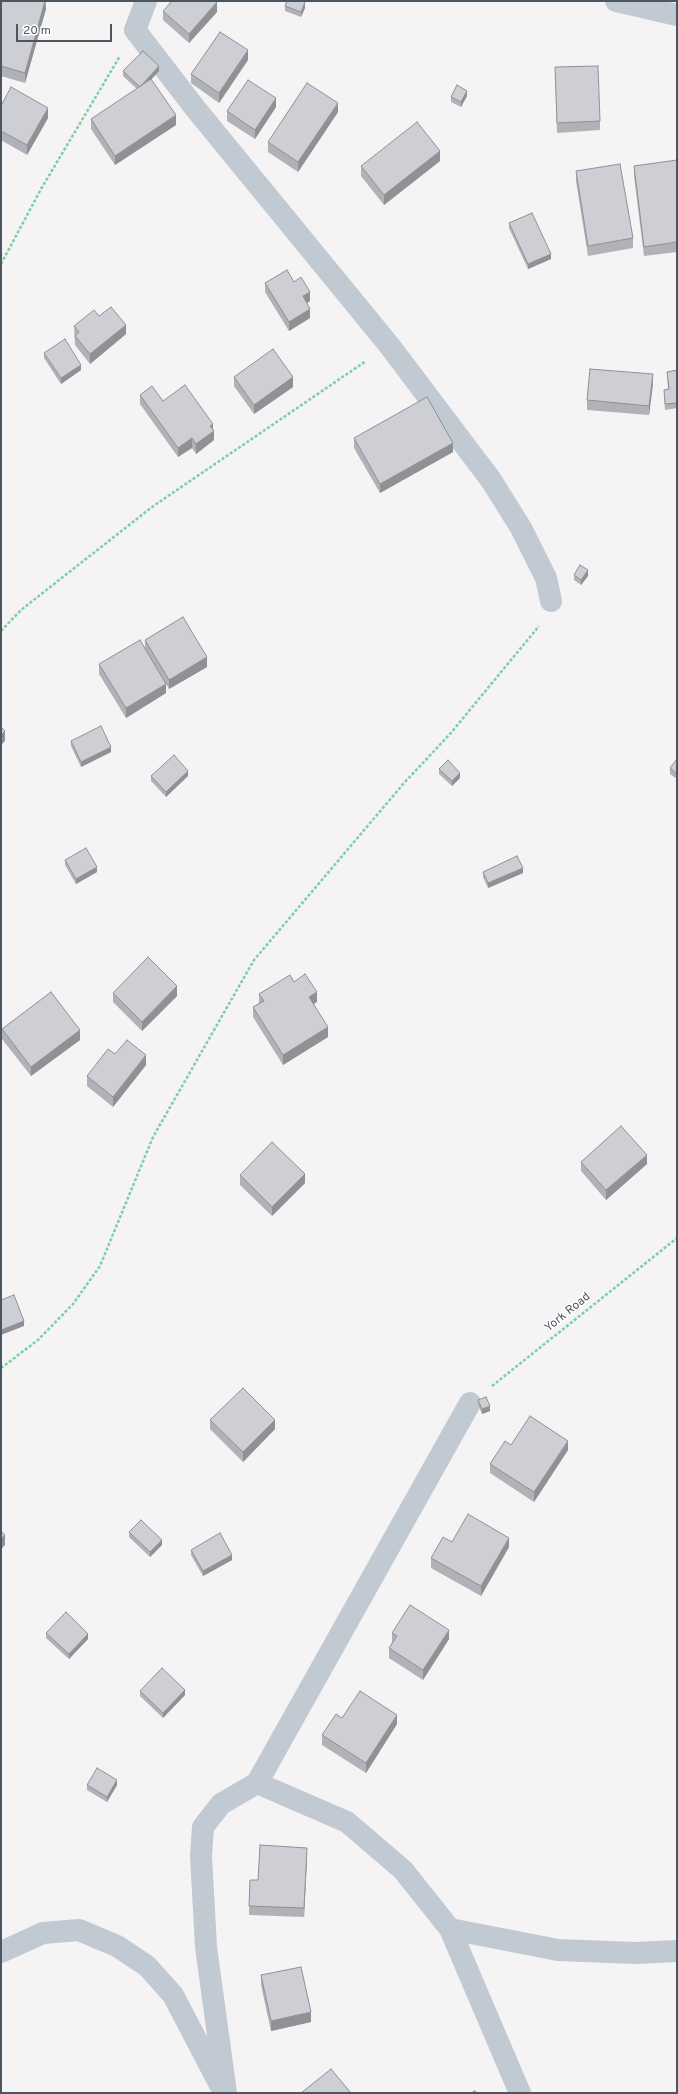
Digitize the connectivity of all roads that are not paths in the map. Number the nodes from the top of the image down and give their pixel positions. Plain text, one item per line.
1 (146, 1) edge
2 (616, 1) edge
3 (677, 15) edge
4 (551, 601) road end
5 (470, 1403) road end
6 (257, 1783) junction
7 (450, 1929) junction
8 (677, 1951) edge
9 (1, 1952) edge
10 (225, 2093) edge
11 (520, 2093) edge

1 - 4 street
2 - 3 street
5 - 6 street
6 - 7 street
6 - 10 street
7 - 8 street
7 - 11 street
9 - 10 street

